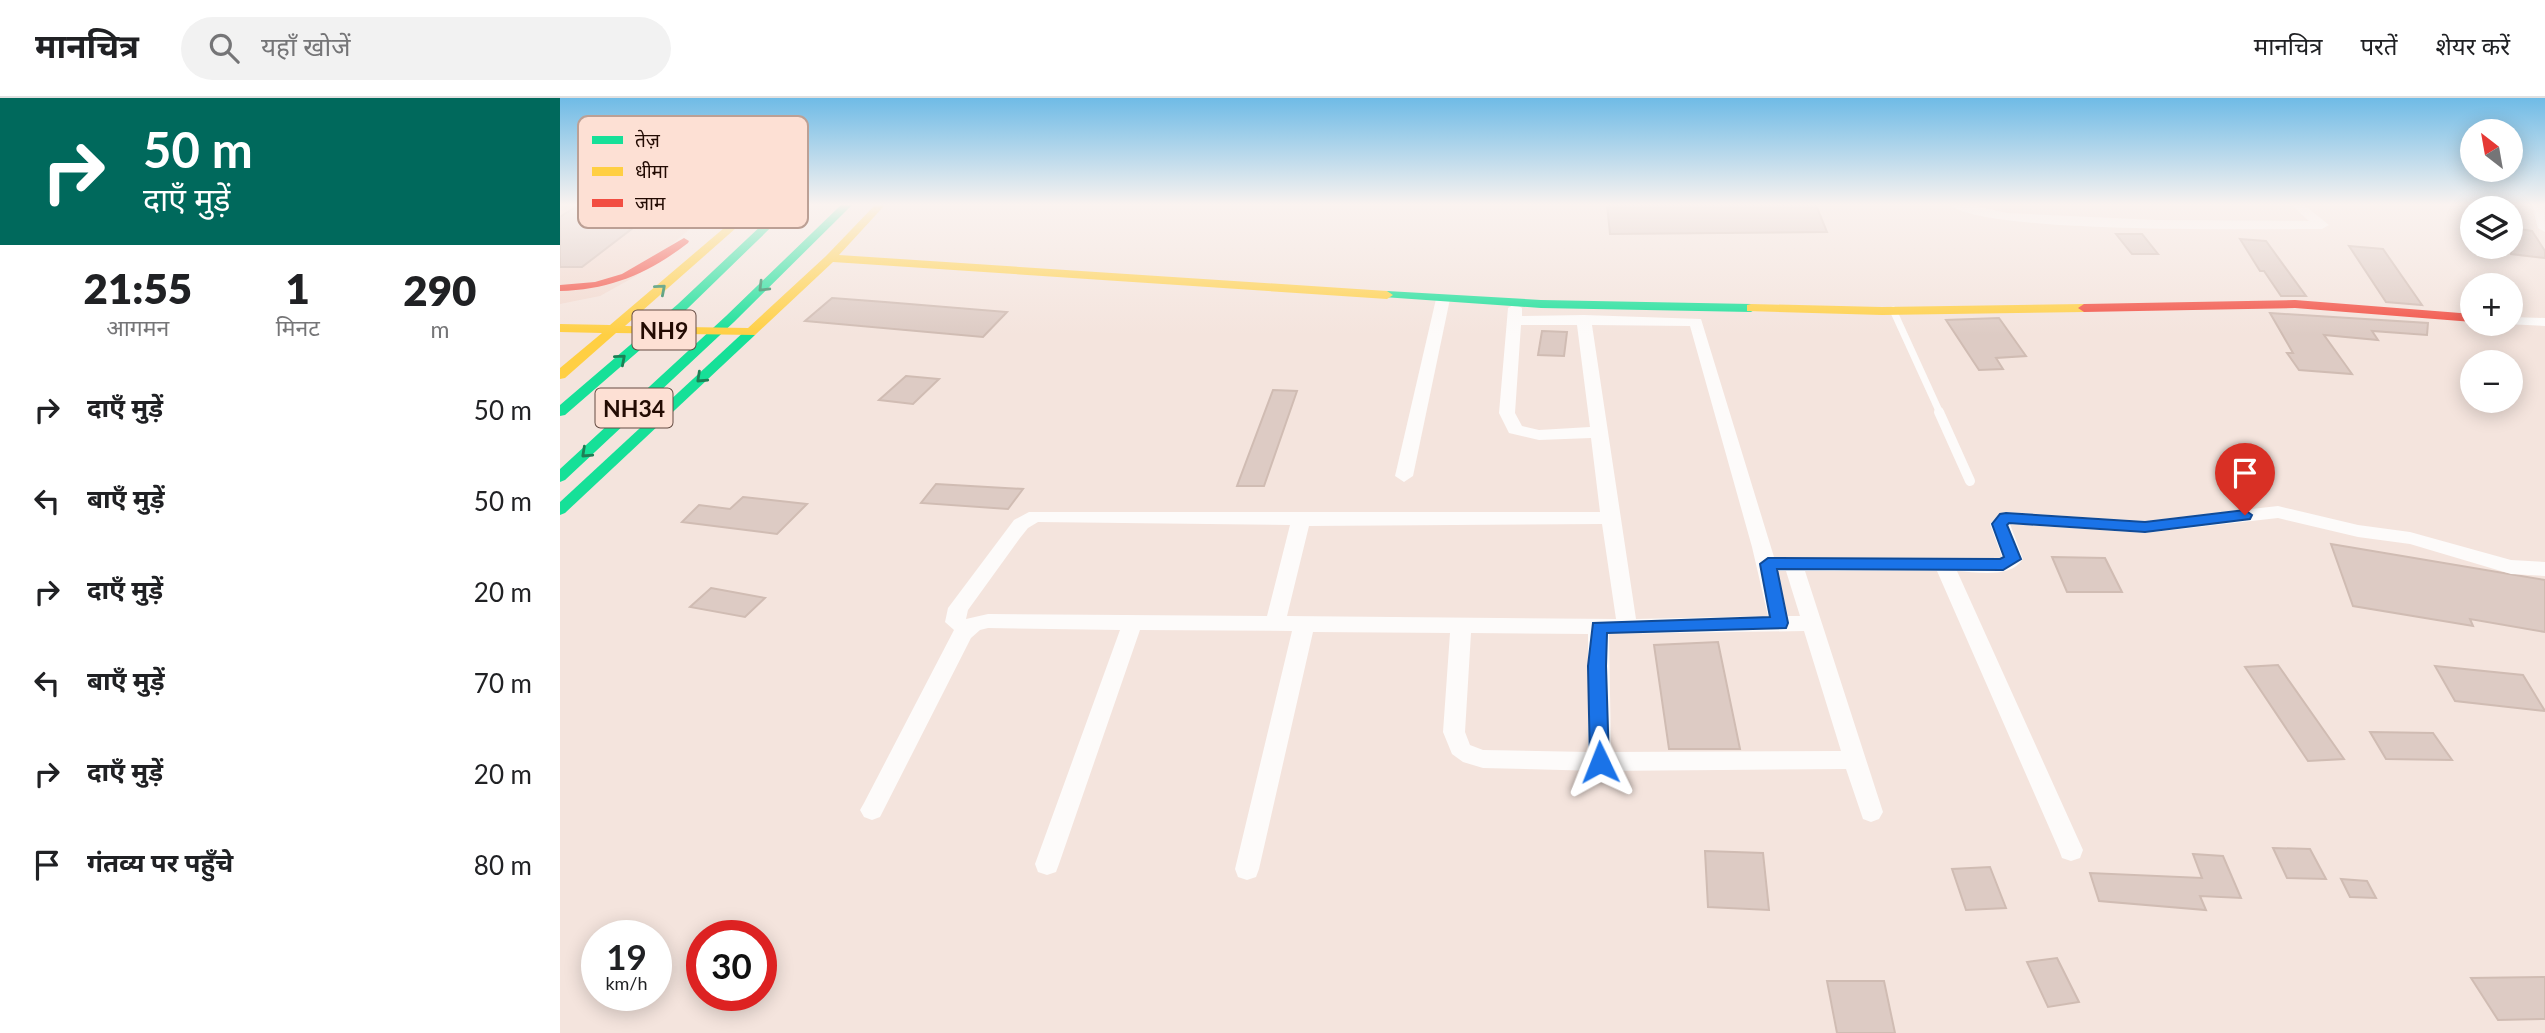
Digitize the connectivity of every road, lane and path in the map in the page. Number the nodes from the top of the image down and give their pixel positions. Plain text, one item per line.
1 (674, 249) edge
2 (706, 249) edge
3 (742, 249) edge
4 (802, 249) edge
5 (839, 249) edge
6 (830, 258) junction
7 (560, 288) edge
8 (1443, 299) junction
9 (1893, 310) junction
10 (1515, 311) junction
11 (2460, 317) edge
12 (702, 319) dead end
13 (1584, 319) junction
14 (2523, 321) edge
15 (2545, 322) edge
16 (560, 328) edge
17 (751, 332) junction
18 (675, 343) dead end
19 (560, 375) edge
20 (560, 412) edge
21 (1600, 432) junction
22 (1404, 476) dead end
23 (560, 477) edge
24 (1970, 481) dead end
25 (560, 510) edge
26 (1610, 518) junction
27 (1301, 519) junction
28 (1768, 564) junction
29 (1794, 565) junction
30 (1944, 565) junction
31 (2545, 569) edge
32 (1133, 622) junction
33 (1780, 623) junction
34 (1813, 623) junction
35 (1275, 624) junction
36 (1304, 625) junction
37 (1628, 625) junction
38 (1461, 626) junction
39 (1599, 627) junction
40 (967, 628) junction
41 (1854, 760) junction
42 (1600, 762) junction
43 (872, 810) dead end
44 (1871, 812) dead end
45 (2071, 850) dead end
46 (1047, 864) dead end
47 (1247, 869) dead end

1 - 7 main road, NH9
19 -> 2 main road, NH34
20 -> 3 main road
4 -> 23 main road, NH34
5 - 6 main road
6 - 8 main road
6 - 17 main road
8 - 10 main road
8 - 22 street
9 - 10 main road
9 - 11 main road
9 - 24 lane
10 - 13 street
10 - 21 street
12 - 18 main road
13 - 21 street
13 - 28 street
14 - 15 street
16 - 17 main road, NH9
17 -> 25 main road
21 - 26 street
26 - 27 street
26 - 37 street
27 - 35 street
27 - 40 street
28 - 29 street
28 - 33 street
29 - 30 street
29 - 34 street
30 - 31 street
30 - 45 street
32 - 35 street
32 - 40 street
32 - 46 street
33 - 34 street
33 - 37 street
34 - 41 street
35 - 36 street
36 - 38 street
36 - 47 street
37 - 39 street
38 - 39 street
38 - 42 street
39 - 42 street
40 - 43 street
41 - 42 street
41 - 44 street

